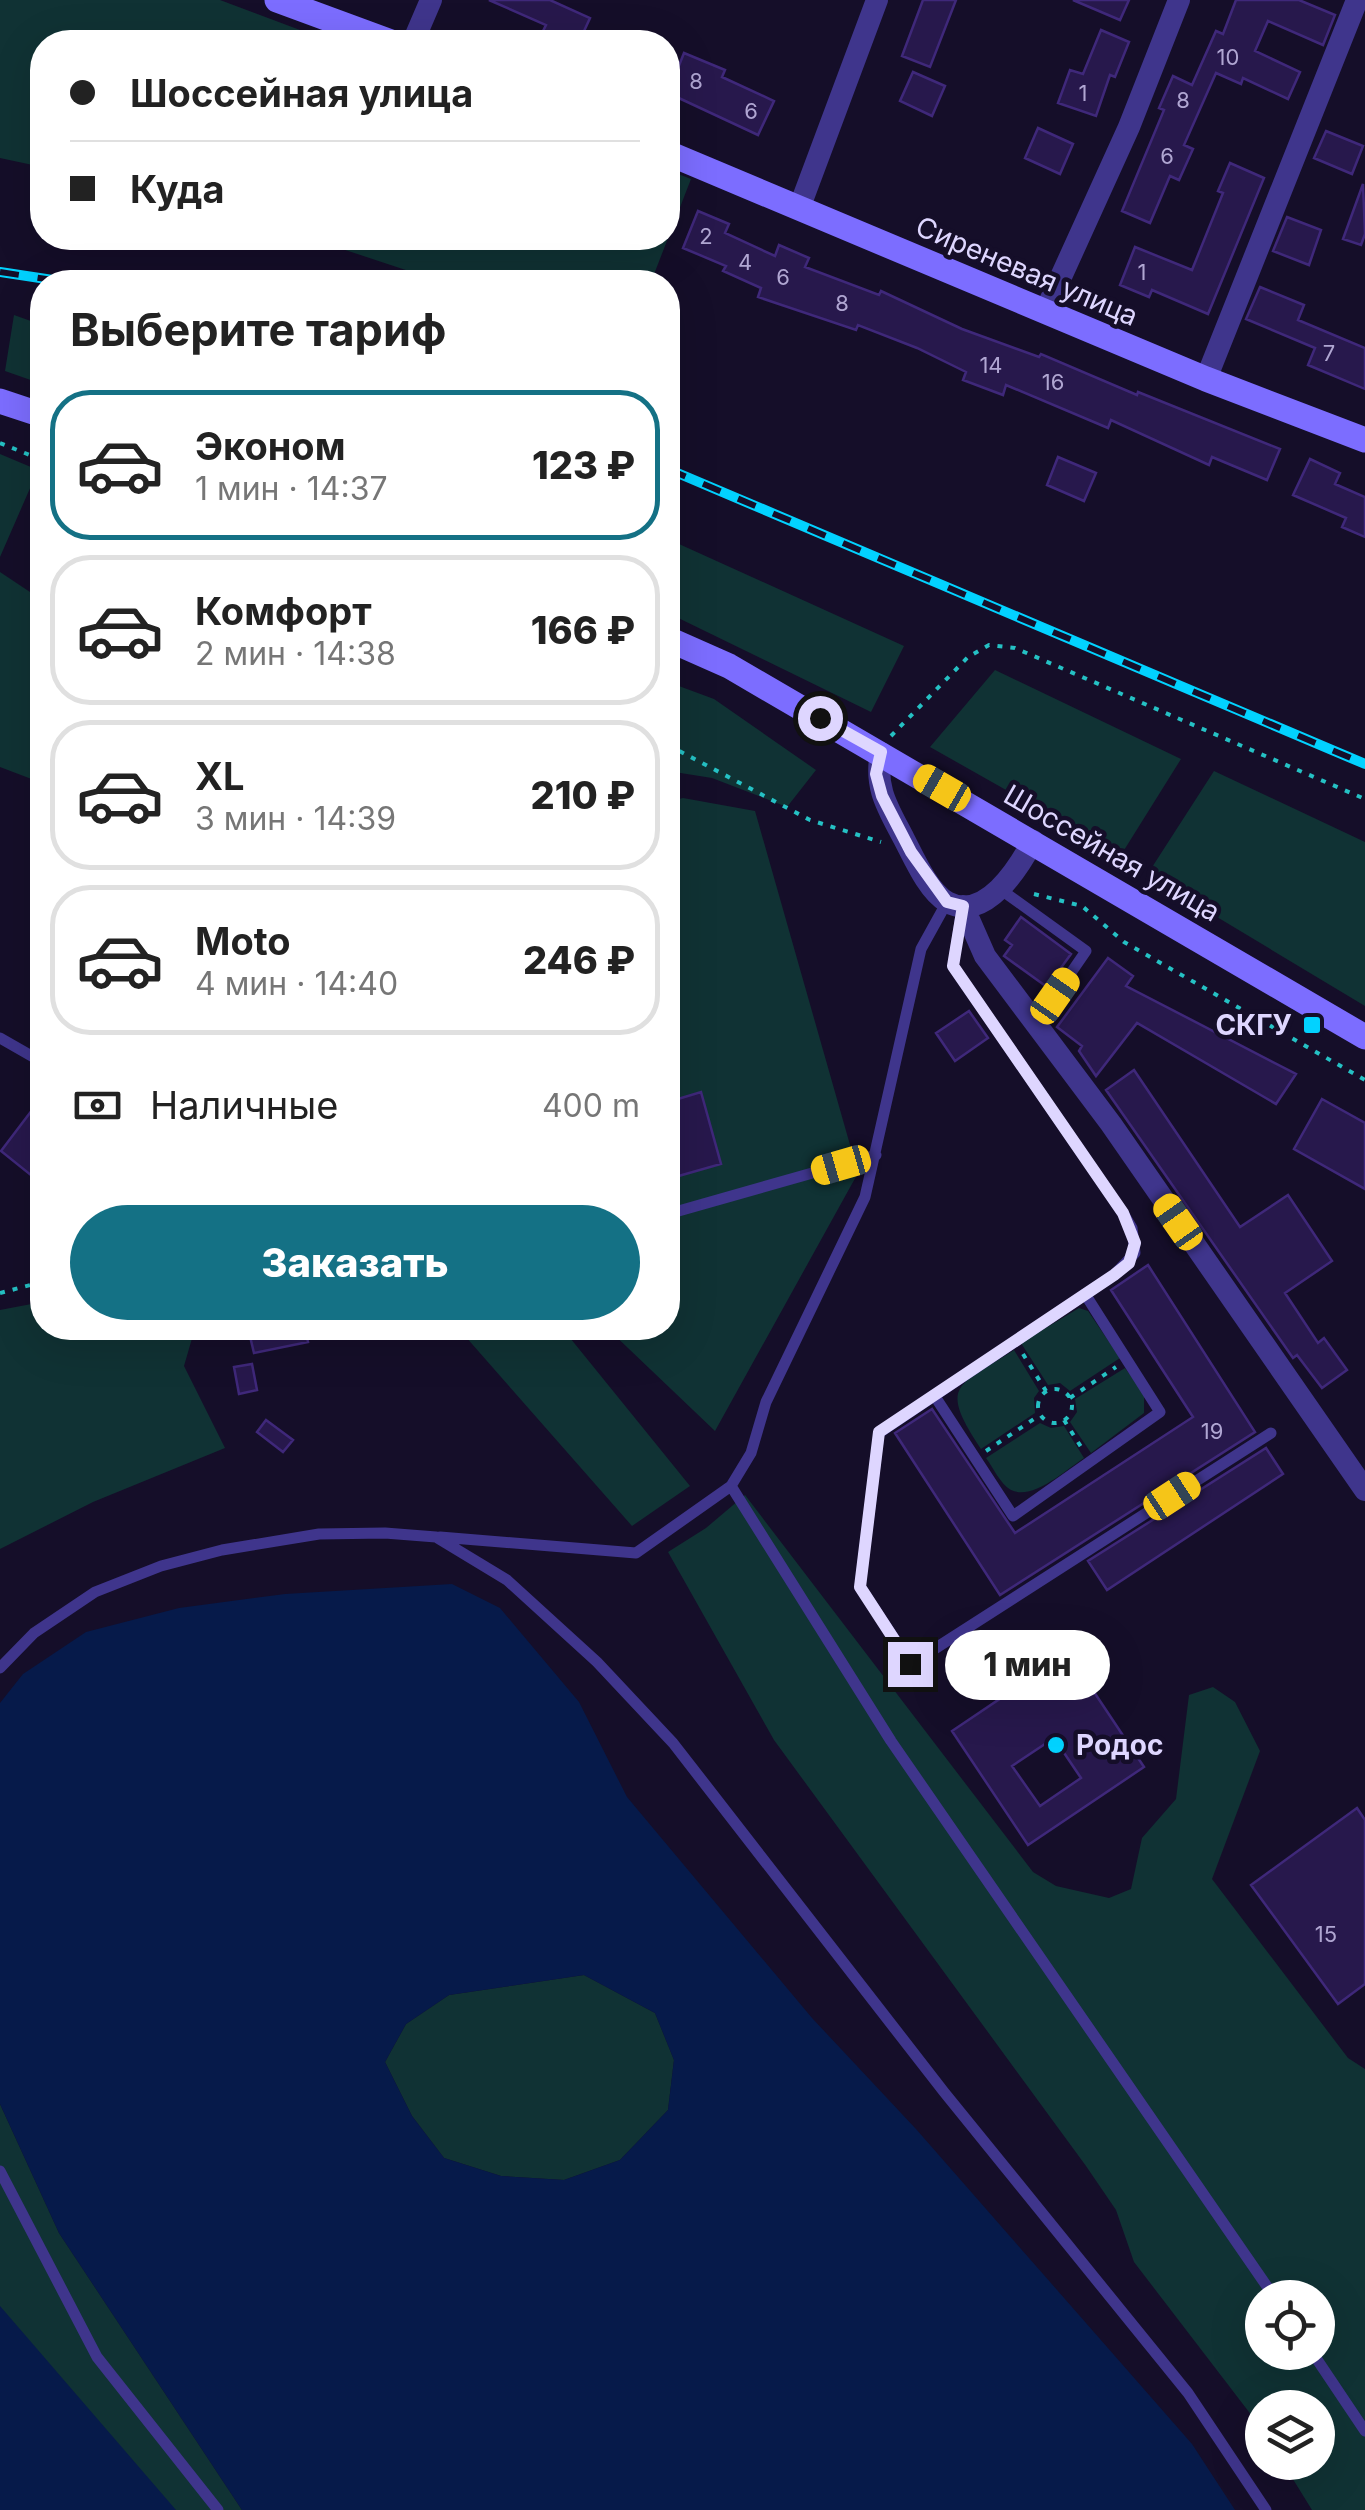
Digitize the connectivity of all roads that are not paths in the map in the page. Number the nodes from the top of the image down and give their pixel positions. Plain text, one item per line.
1 (277, 0) edge
2 (431, 0) edge
3 (877, 0) edge
4 (1180, 0) edge
5 (1357, 0) edge
6 (359, 30) edge
7 (418, 30) edge
8 (680, 158) edge
9 (800, 206) junction
10 (1045, 312) junction
11 (1206, 379) junction
12 (0, 401) edge
13 (30, 412) edge
14 (1365, 440) edge
15 (680, 644) edge
16 (881, 752) junction
17 (1033, 841) junction
18 (1004, 893) junction
19 (955, 904) junction
20 (1055, 996) dead end
21 (1365, 1037) edge
22 (0, 1038) edge
23 (30, 1055) edge
24 (876, 1155) junction
25 (680, 1211) edge
26 (1085, 1294) junction
27 (934, 1395) junction
28 (1271, 1433) dead end
29 (731, 1486) junction
30 (1365, 1490) edge
31 (436, 1537) junction
32 (0, 1668) edge
33 (0, 2171) edge
34 (1262, 2280) edge
35 (1324, 2370) edge
36 (1365, 2431) edge
37 (218, 2510) edge
38 (1266, 2510) edge

1 - 6 street
2 - 7 street
3 - 9 street
4 - 10 street
5 - 11 street
8 - 9 street, Сиреневая улица
9 - 10 street, Сиреневая улица
10 - 11 street, Сиреневая улица
11 - 14 street, Сиреневая улица
12 - 13 street
15 - 16 street, Шоссейная улица
16 - 17 street, Шоссейная улица
16 - 19 street
17 - 18 street
17 - 21 street, Шоссейная улица
18 - 19 street
18 - 20 lane
19 - 24 lane
19 - 26 lane
19 - 30 street
22 - 23 lane
24 - 25 lane
24 - 29 lane
26 - 27 lane
26 - 27 lane
27 - 28 lane
29 - 31 lane
29 - 34 lane
31 - 32 lane
31 - 38 lane
33 - 37 lane
35 - 36 lane

